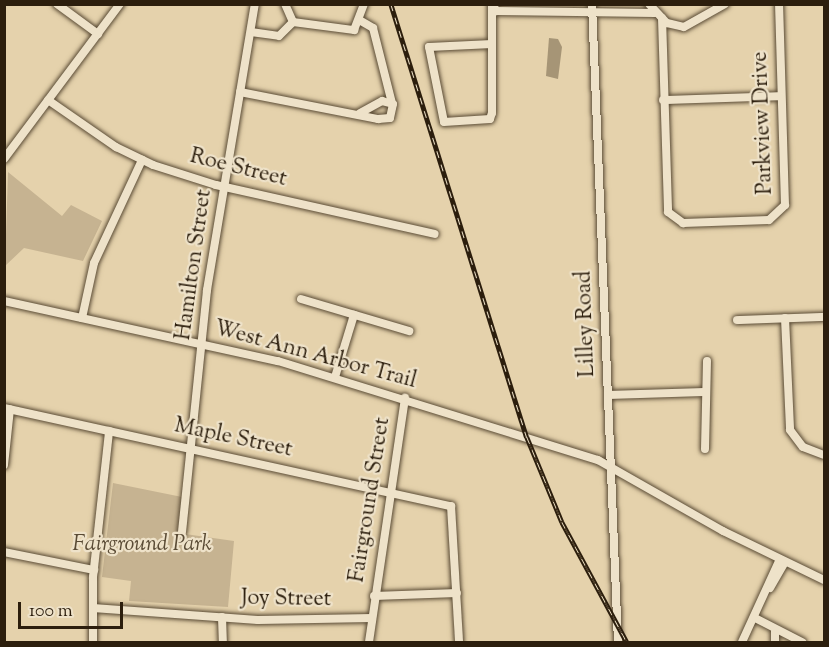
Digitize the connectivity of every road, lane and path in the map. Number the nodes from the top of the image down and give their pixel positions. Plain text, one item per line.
1 (57, 4) edge
2 (120, 4) edge
3 (255, 4) edge
4 (285, 4) edge
5 (364, 4) edge
6 (493, 4) edge
7 (649, 4) edge
8 (725, 4) edge
9 (779, 4) edge
10 (592, 7) edge
11 (658, 15) junction
12 (361, 21) junction
13 (293, 22) junction
14 (251, 32) junction
15 (98, 34) junction
16 (492, 44) junction
17 (240, 92) junction
18 (780, 96) junction
19 (48, 100) junction
20 (663, 100) junction
21 (392, 103) junction
22 (360, 113) junction
23 (4, 159) edge
24 (142, 160) junction
25 (224, 186) junction
26 (435, 234) dead end
27 (301, 299) dead end
28 (4, 301) edge
29 (354, 315) junction
30 (825, 317) edge
31 (82, 318) junction
32 (785, 318) junction
33 (737, 320) dead end
34 (409, 331) dead end
35 (201, 344) junction
36 (707, 361) dead end
37 (335, 377) junction
38 (704, 392) junction
39 (608, 395) junction
40 (405, 398) junction
41 (7, 409) edge
42 (109, 431) junction
43 (192, 448) junction
44 (705, 449) dead end
45 (825, 455) edge
46 (610, 464) junction
47 (4, 465) edge
48 (390, 492) junction
49 (182, 532) dead end
50 (4, 552) edge
51 (783, 560) junction
52 (94, 570) junction
53 (825, 580) edge
54 (457, 593) junction
55 (374, 596) junction
56 (93, 608) junction
57 (222, 617) junction
58 (372, 618) junction
59 (757, 619) junction
60 (775, 631) junction
61 (93, 642) edge
62 (223, 642) edge
63 (369, 642) edge
64 (459, 642) edge
65 (618, 642) edge
66 (742, 642) edge
67 (775, 642) edge
68 (802, 642) edge

1 - 15 street
2 - 15 street
3 - 14 street, Hamilton Street
4 - 13 street
5 - 12 street
6 - 10 street
6 - 16 street
7 - 11 street
8 - 11 street
9 - 18 street, Parkview Drive
10 - 11 street
10 - 39 street, Lilley Road
11 - 20 street, Parkview Drive
12 - 13 street
12 - 21 street
13 - 14 street
14 - 17 street, Hamilton Street
15 - 19 street
16 - 16 street
17 - 22 street
17 - 25 street, Hamilton Street
18 - 20 street
18 - 20 street, Parkview Drive
19 - 23 street
19 - 24 street, Roe Street
21 - 22 street
21 - 22 street
24 - 25 street, Roe Street
24 - 31 street
25 - 26 street, Roe Street
25 - 35 street, Hamilton Street
27 - 29 street
28 - 31 street, West Ann Arbor Trail
29 - 34 street
29 - 37 street
30 - 32 street
31 - 35 street, West Ann Arbor Trail
32 - 33 street
32 - 45 street
35 - 37 street, West Ann Arbor Trail
35 - 43 street, Hamilton Street
36 - 38 street
37 - 40 street, West Ann Arbor Trail
38 - 39 street
38 - 44 street
39 - 46 street, Lilley Road
40 - 46 street, West Ann Arbor Trail
40 - 48 street, Fairground Street
41 - 42 street, Maple Street
41 - 47 street
42 - 43 street, Maple Street
42 - 52 street
43 - 48 street, Maple Street
43 - 49 street, Hamilton Street
46 - 51 street, West Ann Arbor Trail
46 - 65 street, Lilley Road
48 - 54 street, Maple Street
48 - 55 street, Fairground Street
50 - 52 street
51 - 53 street, West Ann Arbor Trail
51 - 59 street
52 - 56 street
54 - 55 street
54 - 64 street
55 - 58 street, Fairground Street
56 - 57 street, Joy Street
56 - 61 street
57 - 58 street, Joy Street
57 - 62 street
58 - 63 street, Fairground Street
59 - 60 street
59 - 66 street
60 - 67 street
60 - 68 street

